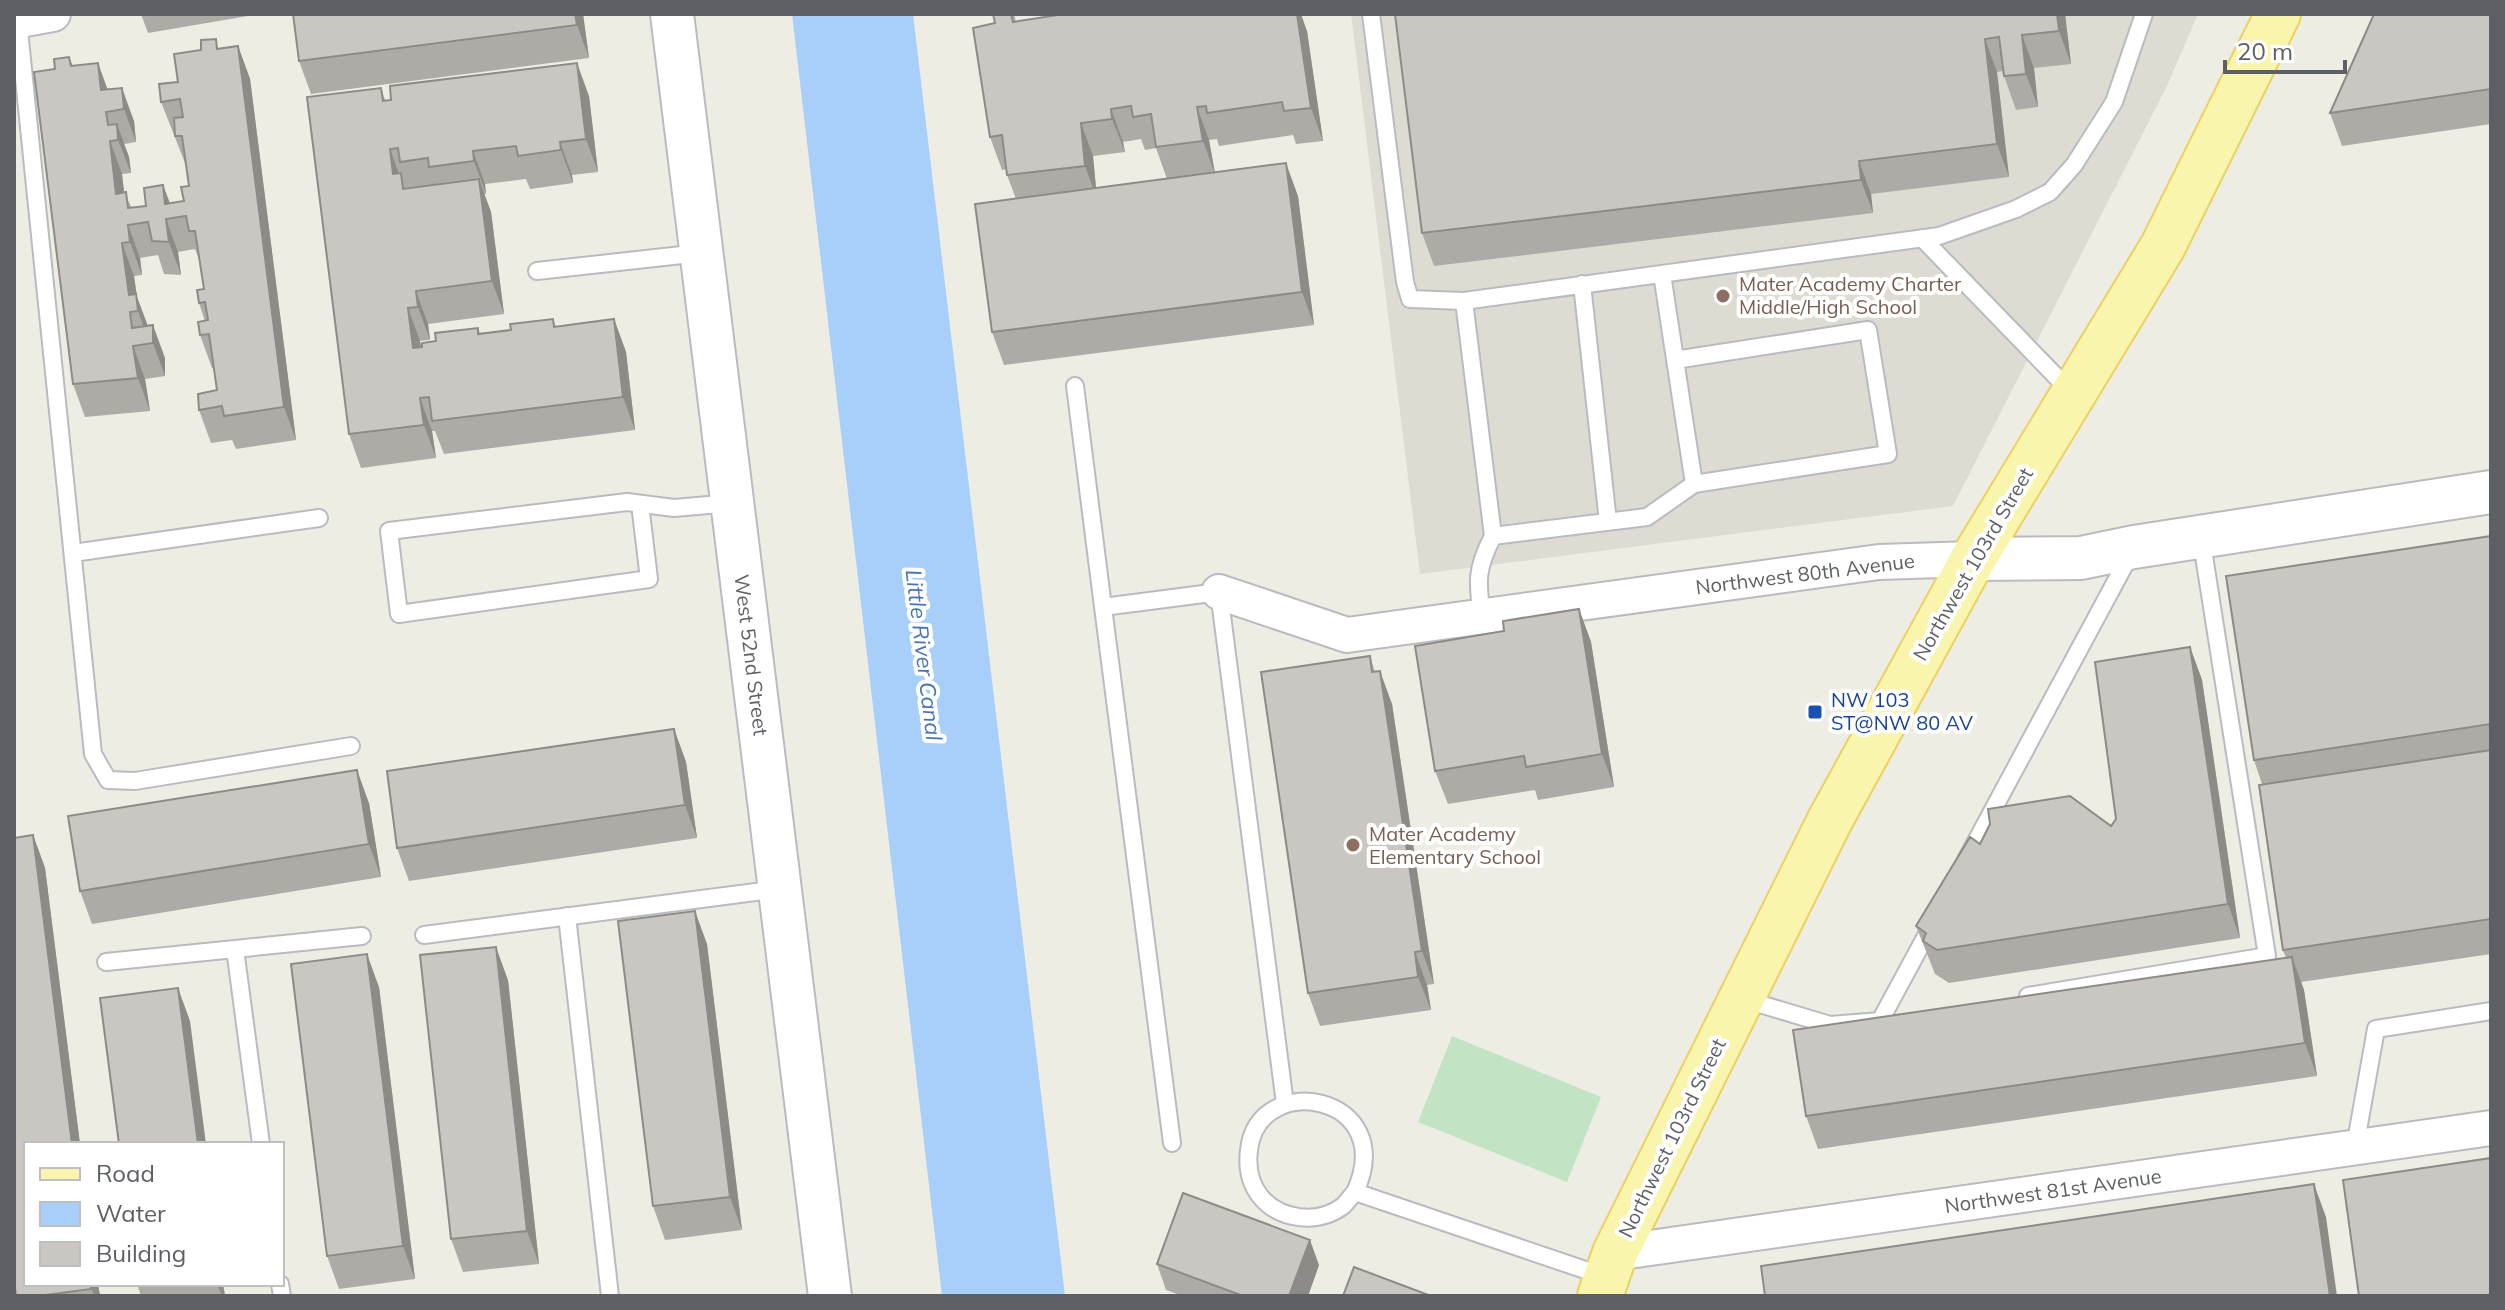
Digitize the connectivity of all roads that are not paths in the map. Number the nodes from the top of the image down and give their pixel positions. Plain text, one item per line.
1 (53, 14) edge
2 (672, 14) edge
3 (1371, 14) edge
4 (2144, 14) edge
5 (2278, 14) edge
6 (16, 21) edge
7 (1922, 238) junction
8 (701, 253) junction
9 (537, 271) dead end
10 (1662, 274) junction
11 (1582, 284) junction
12 (1464, 301) junction
13 (1675, 360) junction
14 (1075, 386) dead end
15 (2073, 395) junction
16 (1694, 484) junction
17 (2491, 492) edge
18 (732, 503) junction
19 (640, 504) junction
20 (319, 518) dead end
21 (1608, 522) junction
22 (1493, 536) junction
23 (2201, 537) junction
24 (2134, 547) junction
25 (73, 553) junction
26 (1973, 559) junction
27 (1219, 592) junction
28 (1103, 607) junction
29 (1482, 617) junction
30 (351, 746) dead end
31 (1962, 868) edge
32 (780, 888) junction
33 (1940, 910) edge
34 (567, 916) junction
35 (424, 935) dead end
36 (362, 936) dead end
37 (235, 949) junction
38 (106, 962) dead end
39 (1741, 999) junction
40 (2004, 1000) edge
41 (2491, 1011) edge
42 (1285, 1104) junction
43 (2491, 1128) edge
44 (261, 1142) edge
45 (1172, 1143) dead end
46 (2355, 1147) junction
47 (1355, 1192) junction
48 (1607, 1275) edge
49 (610, 1296) edge
50 (830, 1296) edge

1 - 6 street
2 - 8 street, West 52nd Street
3 - 12 lane
4 - 7 lane
5 - 15 main road, Northwest 103rd Street
6 - 25 lane
7 - 10 lane
7 - 15 lane
8 - 9 lane
8 - 18 street, West 52nd Street
10 - 11 lane
10 - 13 lane
11 - 12 lane
11 - 21 lane
12 - 22 lane
13 - 16 lane
13 - 16 lane
14 - 28 lane
15 - 26 main road, Northwest 103rd Street
16 - 21 lane
17 - 23 street, Northwest 80th Avenue
18 - 19 lane
18 - 32 street, West 52nd Street
19 - 19 lane
20 - 25 lane
21 - 22 lane
22 - 29 lane
23 - 24 street, Northwest 80th Avenue
23 - 40 lane
24 - 26 street, Northwest 80th Avenue
24 - 31 lane
25 - 30 lane
26 - 29 street, Northwest 80th Avenue
26 - 39 main road, Northwest 103rd Street
27 - 28 lane
27 - 29 street, Northwest 80th Avenue
27 - 42 lane
28 - 45 lane
32 - 34 lane
32 - 50 street, West 52nd Street
33 - 39 lane
34 - 35 lane
34 - 49 lane
36 - 37 lane
37 - 38 lane
37 - 44 lane
39 - 48 main road, Northwest 103rd Street
41 - 46 lane
42 - 47 lane
42 - 47 lane
43 - 46 street, Northwest 81st Avenue
46 - 48 street, Northwest 81st Avenue
47 - 48 lane

